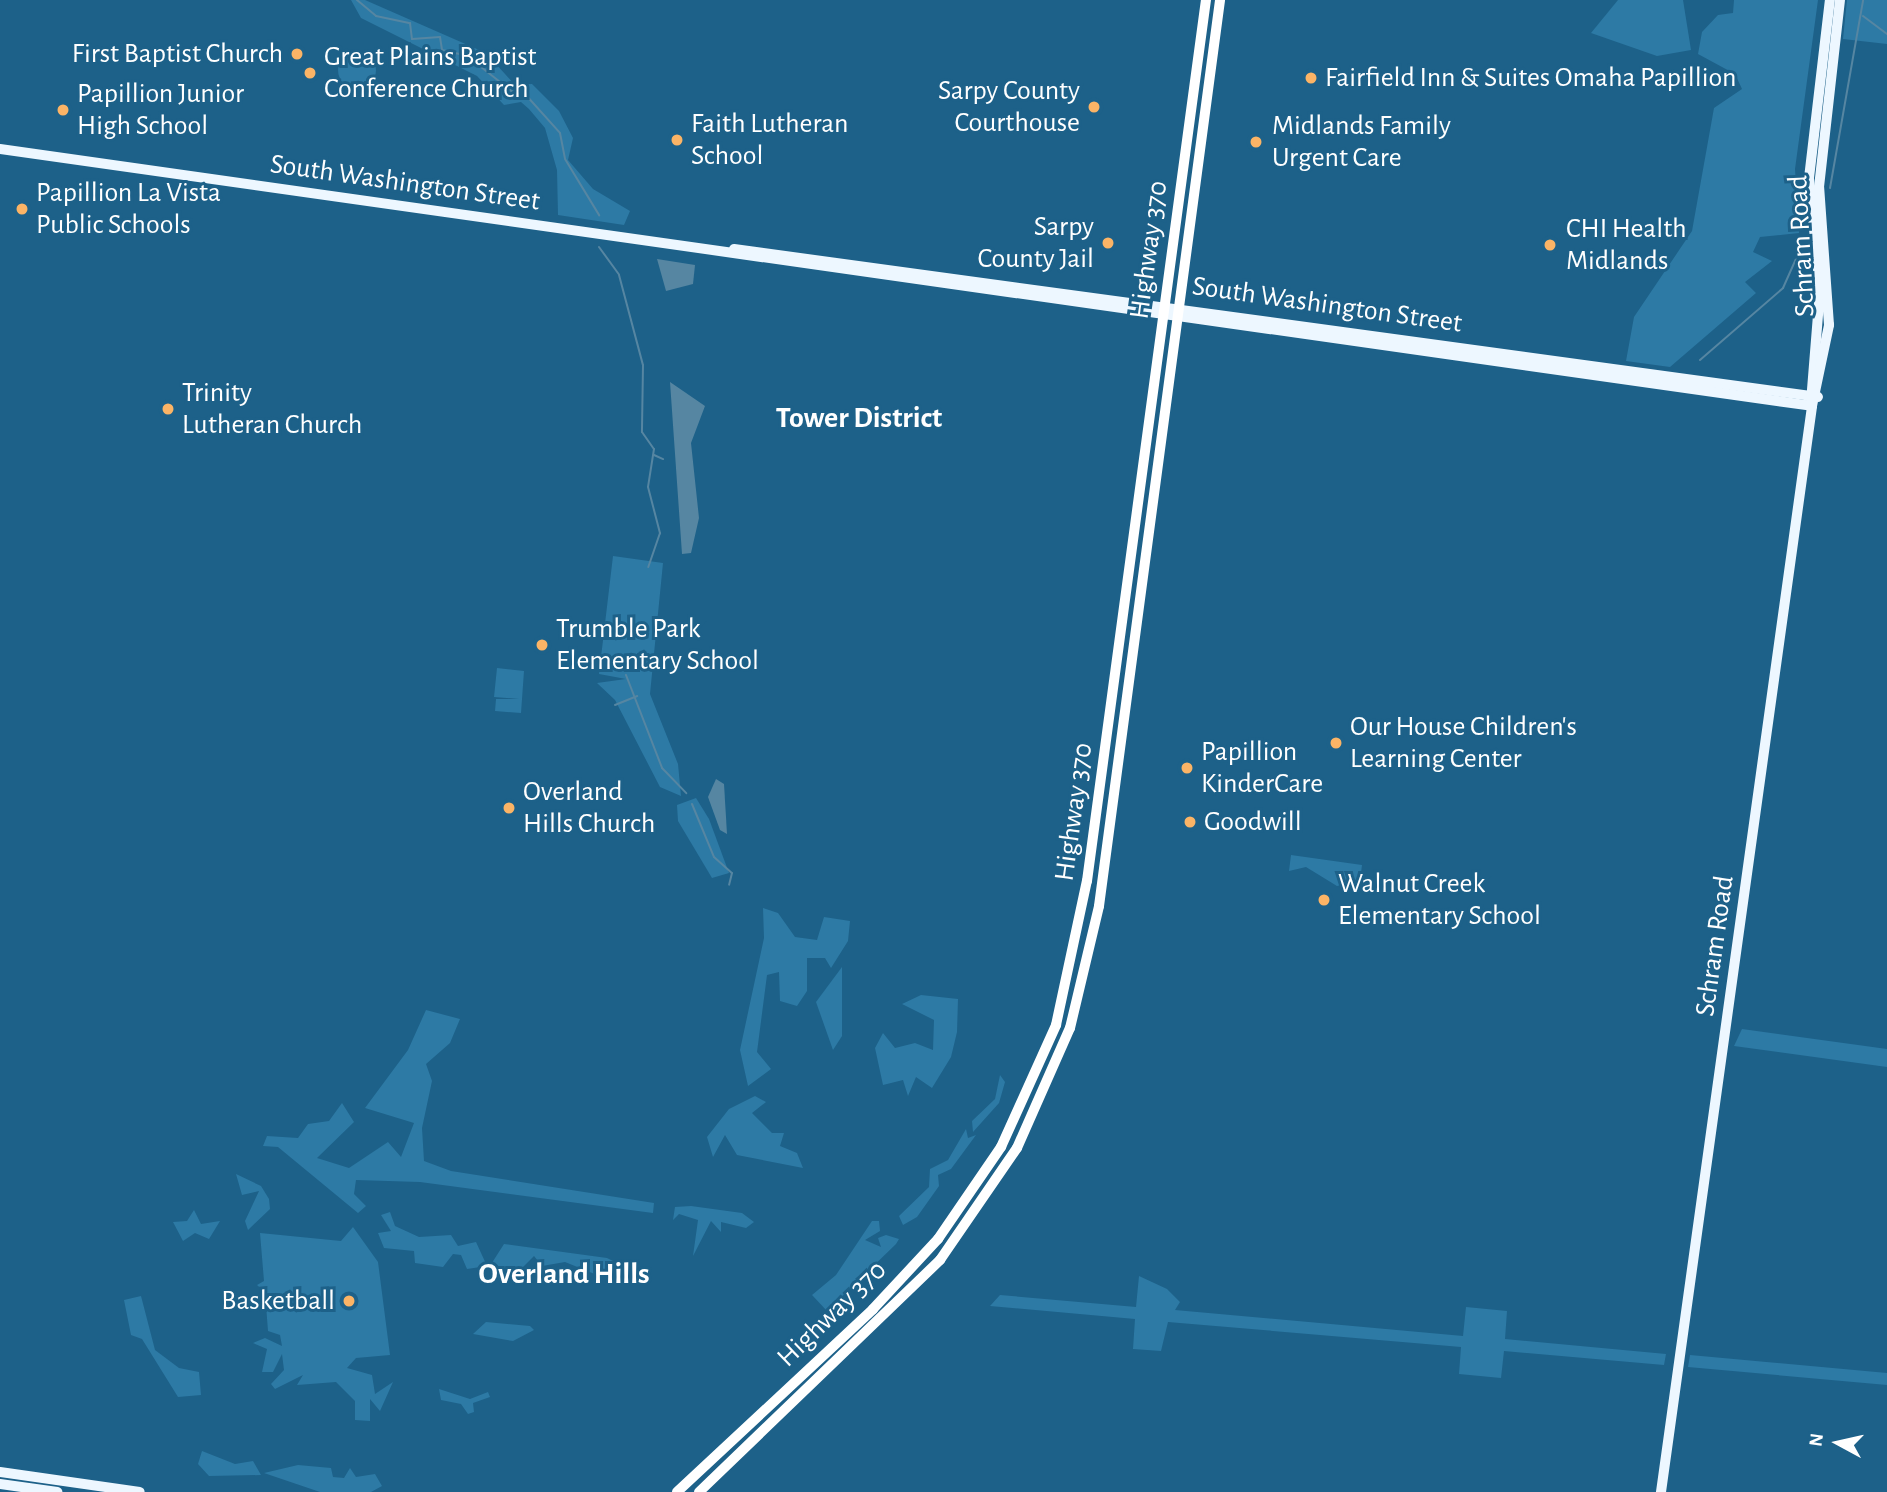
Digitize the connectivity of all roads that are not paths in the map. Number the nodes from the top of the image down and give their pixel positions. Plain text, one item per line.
1 (1206, 0) edge
2 (1220, 0) edge
3 (1830, 0) edge
4 (1840, 0) edge
5 (0, 149) edge
6 (720, 249) junction
7 (1172, 305) junction
8 (1170, 318) junction
9 (1303, 323) junction
10 (1242, 327) junction
11 (1353, 331) junction
12 (1301, 336) junction
13 (1718, 389) junction
14 (1813, 399) junction
15 (1083, 943) junction
16 (1044, 1093) junction
17 (0, 1472) edge
18 (0, 1484) edge
19 (57, 1492) edge
20 (140, 1492) edge
21 (677, 1492) edge
22 (699, 1492) edge
23 (1661, 1492) edge

1 - 7 highway, Highway 370
2 - 7 highway, Highway 370
3 - 14 main road, Schram Road
4 - 14 main road, Schram Road
5 - 6 main road, South Washington Street
6 - 7 main road, South Washington Street
6 - 8 main road, South Washington Street
7 - 8 highway, Highway 370
7 - 9 main road, South Washington Street
8 - 10 main road, South Washington Street
8 - 15 highway, Highway 370
8 - 16 highway, Highway 370
9 - 10 main road
9 - 11 main road, South Washington Street
10 - 12 main road, South Washington Street
11 - 12 main road
11 - 13 main road, South Washington Street
12 - 13 main road, South Washington Street
13 - 14 main road
14 - 23 main road, Schram Road
15 - 16 highway
15 - 21 highway, Highway 370
16 - 22 highway, Highway 370
17 - 20 main road
18 - 19 main road

